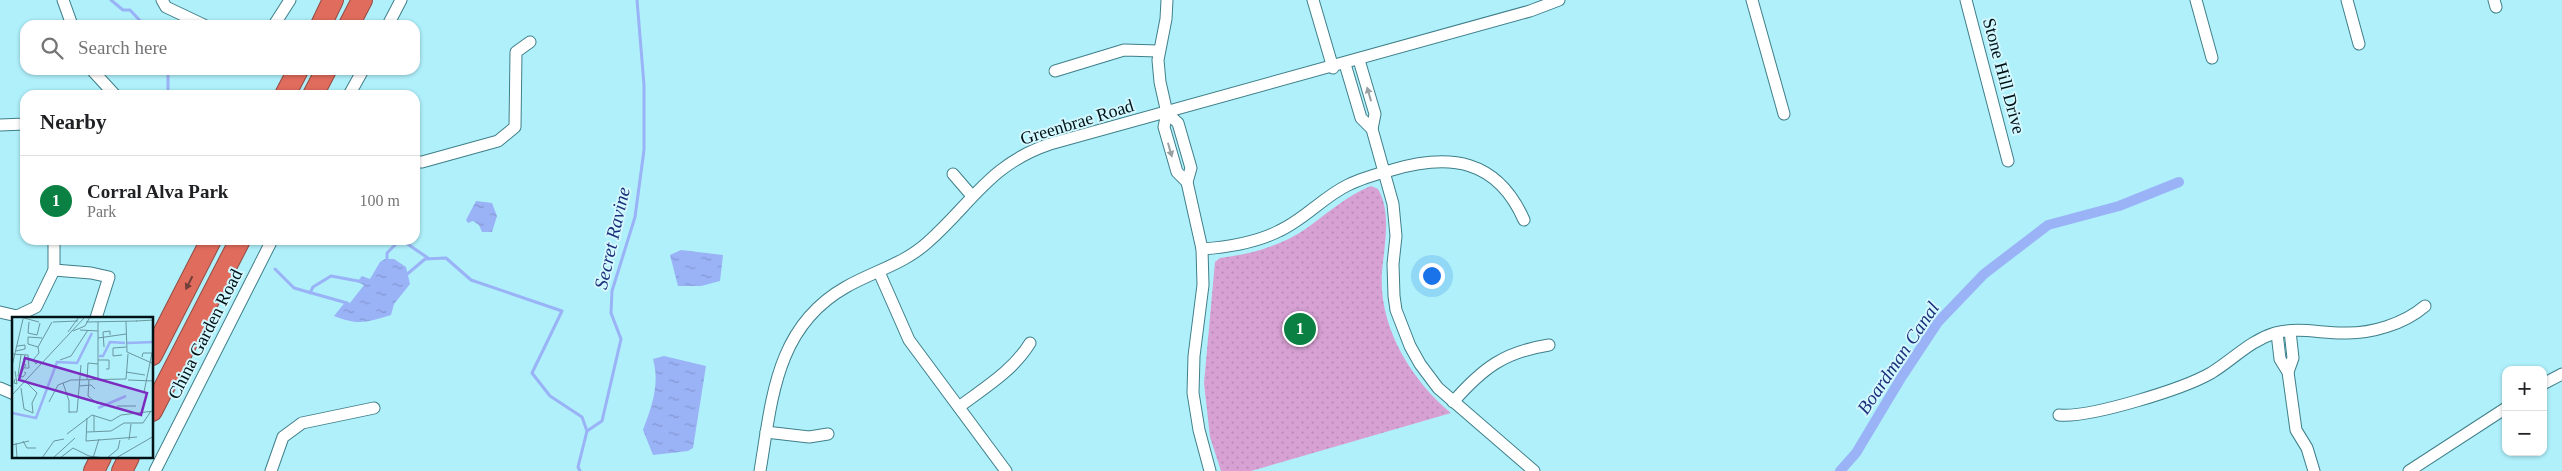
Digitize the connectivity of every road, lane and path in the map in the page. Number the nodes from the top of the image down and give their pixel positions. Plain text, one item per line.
1 (62, 0) edge
2 (162, 0) edge
3 (290, 0) edge
4 (333, 0) edge
5 (362, 0) edge
6 (401, 0) edge
7 (1167, 0) edge
8 (1313, 0) edge
9 (1559, 0) edge
10 (1752, 0) edge
11 (1966, 0) edge
12 (2196, 0) edge
13 (2347, 0) edge
14 (1529, 6) edge
15 (70, 20) edge
16 (193, 20) edge
17 (277, 20) edge
18 (323, 20) edge
19 (352, 20) edge
20 (391, 20) edge
21 (530, 42) dead end
22 (2359, 44) dead end
23 (1158, 51) junction
24 (2212, 58) dead end
25 (1359, 60) junction
26 (1345, 64) junction
27 (1332, 68) junction
28 (1055, 71) dead end
29 (97, 75) edge
30 (295, 75) edge
31 (324, 75) edge
32 (360, 75) edge
33 (110, 90) edge
34 (288, 90) edge
35 (316, 90) edge
36 (352, 90) edge
37 (1167, 113) junction
38 (1784, 114) dead end
39 (20, 124) edge
40 (0, 125) edge
41 (1372, 129) junction
42 (2008, 161) dead end
43 (420, 162) edge
44 (1384, 172) junction
45 (952, 174) dead end
46 (972, 196) junction
47 (1524, 220) dead end
48 (54, 245) edge
49 (208, 245) edge
50 (237, 245) edge
51 (269, 245) edge
52 (1202, 250) junction
53 (54, 270) junction
54 (878, 272) junction
55 (2425, 306) dead end
56 (0, 312) edge
57 (96, 317) edge
58 (2290, 331) junction
59 (2277, 333) junction
60 (1030, 343) dead end
61 (1549, 345) dead end
62 (154, 351) edge
63 (2292, 352) junction
64 (2280, 353) junction
65 (2288, 372) junction
66 (2562, 374) edge
67 (2547, 382) edge
68 (0, 388) edge
69 (12, 393) edge
70 (1453, 402) junction
71 (154, 407) edge
72 (959, 407) junction
73 (374, 408) dead end
74 (2502, 411) edge
75 (2058, 415) dead end
76 (766, 432) junction
77 (828, 434) dead end
78 (100, 458) edge
79 (128, 458) edge
80 (157, 468) edge
81 (94, 471) edge
82 (122, 471) edge
83 (169, 471) edge
84 (271, 471) edge
85 (760, 471) edge
86 (1006, 471) edge
87 (1210, 471) edge
88 (1534, 471) edge
89 (2314, 471) edge
90 (2410, 471) edge

1 - 15 street
2 - 16 street
3 - 17 street
4 - 18 highway
5 - 19 highway
6 - 20 street
7 - 23 street
8 - 27 street
9 - 14 street, Greenbrae Road
10 - 38 street
11 - 42 street, Stone Hill Drive
12 - 24 street
13 - 22 street
14 - 25 street, Greenbrae Road
21 - 43 street
23 - 28 street
23 - 37 street
25 - 26 street, Greenbrae Road
41 -> 25 street
26 - 27 street, Greenbrae Road
26 - 41 street
27 - 37 street, Greenbrae Road
29 - 33 street
30 - 34 highway
31 - 35 highway
32 - 36 street
37 - 46 street, Greenbrae Road
37 - 52 street
39 - 40 street
41 - 44 street
44 - 47 street
44 - 52 street
44 - 70 street
45 - 46 street
46 - 54 street, Greenbrae Road
48 - 53 street
49 -> 62 highway
50 - 71 highway
51 - 80 street, China Garden Road
52 - 87 street
53 - 56 street
53 - 57 street
54 - 72 street
54 - 76 street, Greenbrae Road
55 - 58 street
58 - 59 street
58 - 63 street
59 - 64 street
59 - 75 street
60 - 72 street
61 - 70 street
63 - 64 street
63 - 65 street
64 - 65 street
65 - 89 street
66 - 67 street
68 - 69 street
70 - 88 street
72 - 86 street
73 - 84 street
74 - 90 street
76 - 77 street
76 - 85 street, Greenbrae Road
78 - 81 highway
79 - 82 highway
80 - 83 street

